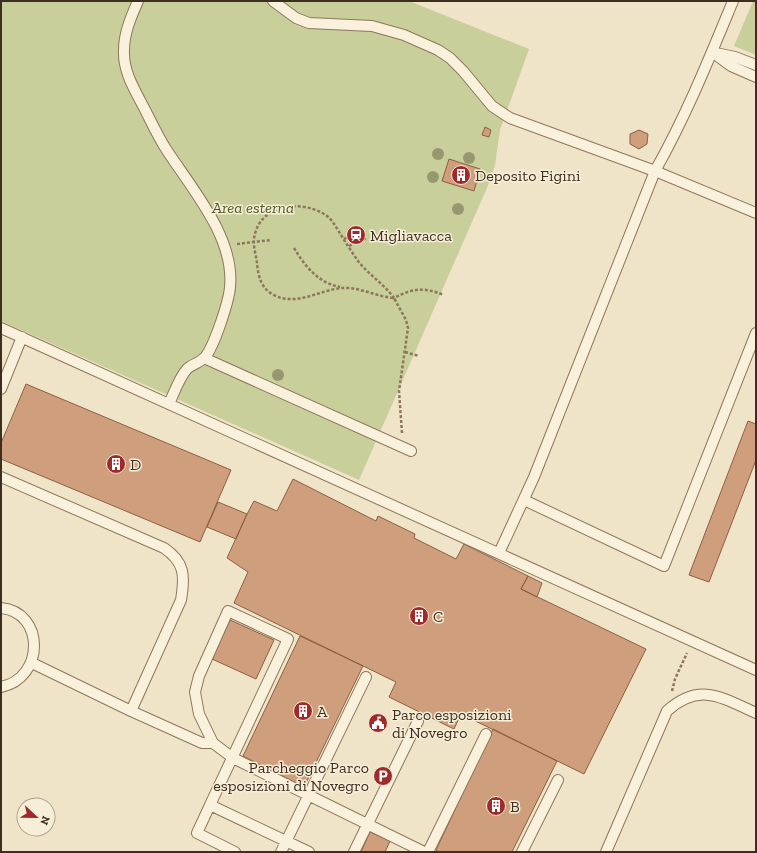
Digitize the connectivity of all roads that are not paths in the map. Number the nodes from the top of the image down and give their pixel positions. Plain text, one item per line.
1 (138, 1) edge
2 (273, 1) edge
3 (733, 1) edge
4 (712, 52) junction
5 (756, 65) edge
6 (756, 77) edge
7 (655, 171) junction
8 (756, 213) edge
9 (1, 328) edge
10 (756, 333) edge
11 (22, 337) junction
12 (204, 358) junction
13 (1, 390) edge
14 (169, 404) junction
15 (407, 449) road end
16 (1, 477) edge
17 (524, 500) junction
18 (499, 554) junction
19 (1, 608) edge
20 (32, 663) junction
21 (756, 670) edge
22 (366, 677) dead end
23 (1, 687) edge
24 (131, 712) junction
25 (756, 713) edge
26 (418, 721) dead end
27 (486, 734) dead end
28 (213, 743) junction
29 (233, 758) junction
30 (558, 780) dead end
31 (308, 795) junction
32 (210, 804) junction
33 (368, 824) junction
34 (286, 841) junction
35 (235, 852) edge
36 (281, 852) edge
37 (309, 852) edge
38 (354, 852) edge
39 (424, 852) edge
40 (428, 852) edge
41 (522, 852) edge
42 (606, 852) edge

1 - 12 lane
2 - 7 lane
3 - 4 lane
4 - 5 lane
4 - 6 lane
4 - 7 lane
7 - 8 lane
7 - 17 lane
9 - 11 lane
10 - 17 lane
11 - 13 lane
11 - 14 lane
12 - 14 lane
12 - 15 lane
14 - 18 lane
16 - 24 lane
17 - 18 lane
18 - 21 lane
19 - 20 lane
20 - 23 lane
20 - 24 lane
22 - 31 lane
24 - 28 lane
25 - 42 lane
26 - 33 lane
27 - 40 lane
28 - 29 lane
28 - 29 lane
29 - 31 lane
29 - 32 lane
30 - 41 lane
31 - 33 lane
31 - 34 lane
32 - 34 lane
32 - 35 lane
33 - 38 lane
33 - 39 lane
34 - 36 lane
34 - 37 lane

